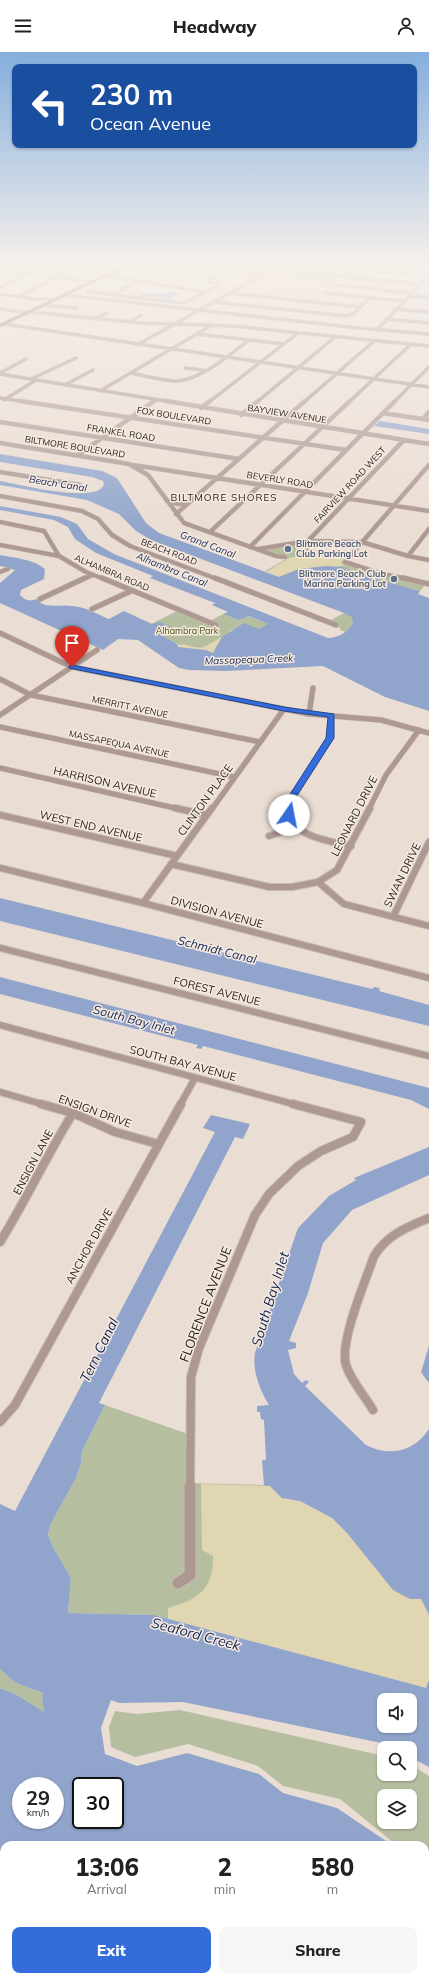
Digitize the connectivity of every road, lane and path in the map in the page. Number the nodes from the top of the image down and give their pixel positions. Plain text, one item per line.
1 (163, 354) edge
2 (198, 354) edge
3 (230, 354) edge
4 (271, 354) edge
5 (315, 354) edge
6 (359, 354) edge
7 (400, 354) edge
8 (76, 358) dead end
9 (225, 358) junction
10 (26, 359) dead end
11 (259, 363) junction
12 (429, 367) edge
13 (185, 368) dead end
14 (297, 369) junction
15 (93, 370) dead end
16 (203, 370) junction
17 (0, 373) edge
18 (131, 373) junction
19 (336, 375) junction
20 (31, 380) junction
21 (36, 380) junction
22 (372, 380) junction
23 (65, 385) junction
24 (411, 385) junction
25 (429, 387) edge
26 (100, 391) junction
27 (0, 398) edge
28 (5, 399) junction
29 (155, 400) junction
30 (0, 402) edge
31 (201, 408) junction
32 (429, 412) edge
33 (383, 413) junction
34 (241, 414) junction
35 (130, 418) junction
36 (422, 419) junction
37 (429, 420) edge
38 (282, 421) junction
39 (0, 422) edge
40 (322, 428) junction
41 (363, 433) junction
42 (103, 438) junction
43 (264, 438) junction
44 (404, 440) junction
45 (0, 443) edge
46 (304, 444) junction
47 (429, 444) edge
48 (346, 450) junction
49 (78, 456) junction
50 (239, 459) junction
51 (129, 464) junction
52 (429, 465) edge
53 (156, 468) junction
54 (0, 472) edge
55 (145, 473) junction
56 (218, 478) junction
57 (80, 485) dead end
58 (261, 485) junction
59 (305, 492) junction
60 (0, 496) edge
61 (349, 498) junction
62 (167, 501) junction
63 (189, 502) junction
64 (394, 506) junction
65 (429, 511) edge
66 (176, 514) junction
67 (0, 522) edge
68 (429, 529) edge
69 (210, 532) junction
70 (308, 541) junction
71 (362, 542) junction
72 (0, 545) edge
73 (250, 547) junction
74 (258, 549) junction
75 (59, 556) junction
76 (408, 556) junction
77 (285, 557) dead end
78 (429, 560) edge
79 (8, 568) dead end
80 (0, 572) edge
81 (94, 575) junction
82 (429, 584) edge
83 (131, 591) junction
84 (40, 599) dead end
85 (92, 609) dead end
86 (216, 625) dead end
87 (336, 625) dead end
88 (0, 633) edge
89 (97, 650) dead end
90 (72, 667) junction
91 (0, 679) edge
92 (313, 688) dead end
93 (31, 695) junction
94 (284, 709) junction
95 (309, 714) junction
96 (0, 715) edge
97 (331, 716) junction
98 (0, 727) edge
99 (419, 730) junction
100 (429, 733) edge
101 (260, 742) junction
102 (0, 768) edge
103 (234, 777) junction
104 (0, 815) edge
105 (207, 815) junction
106 (296, 827) junction
107 (268, 836) dead end
108 (429, 842) edge
109 (351, 846) junction
110 (176, 856) junction
111 (171, 864) junction
112 (0, 868) edge
113 (318, 882) junction
114 (142, 903) junction
115 (393, 917) junction
116 (429, 926) edge
117 (0, 948) edge
118 (429, 978) edge
119 (0, 1025) edge
120 (429, 1056) edge
121 (195, 1078) junction
122 (0, 1092) edge
123 (73, 1113) junction
124 (361, 1122) joint
125 (158, 1144) junction
126 (429, 1218) edge
127 (0, 1242) edge
128 (373, 1410) dead end
129 (0, 1422) edge
130 (178, 1583) dead end

1 - 18 street
2 - 9 street
3 - 9 street
4 - 11 street
5 - 14 street
6 - 19 street
7 - 22 street
8 - 20 street
9 - 11 street
9 - 16 street
10 - 17 street
11 - 14 street
11 - 31 street
12 - 24 street
13 - 16 street
14 - 19 street
14 - 34 street
15 - 23 street
16 - 18 street
17 - 20 street, BAYVIEW AVENUE
18 - 26 street
19 - 22 street
19 - 38 street
20 - 21 street, BAYVIEW AVENUE
21 - 23 street, BAYVIEW AVENUE
21 - 28 street
22 - 24 street
22 - 40 street
23 - 26 street, BAYVIEW AVENUE
24 - 25 street
24 - 33 street
26 - 29 street, BAYVIEW AVENUE
27 - 28 street, FOX BOULEVARD
28 - 30 street
28 - 35 street, FOX BOULEVARD
29 - 31 street, BAYVIEW AVENUE
29 - 35 street
31 - 34 street, BAYVIEW AVENUE
32 - 36 street
33 - 36 street
33 - 41 street
34 - 38 street, BAYVIEW AVENUE
35 - 42 street
35 - 43 street, FOX BOULEVARD
36 - 37 street
38 - 40 street, BAYVIEW AVENUE
38 - 43 street
39 - 42 street, FRANKEL ROAD
40 - 41 street, BAYVIEW AVENUE
40 - 46 street
41 - 44 street, BAYVIEW AVENUE
41 - 48 street
42 - 49 street
42 - 50 street, FRANKEL ROAD
43 - 46 street, FOX BOULEVARD
43 - 50 street
44 - 47 street, BAYVIEW AVENUE
44 - 61 street, FAIRVIEW ROAD WEST
45 - 49 street, BILTMORE BOULEVARD
46 - 48 street, FOX BOULEVARD
46 - 58 street
48 - 59 street
49 - 51 street, BILTMORE BOULEVARD
50 - 56 street
51 - 53 street, BEVERLY ROAD
51 - 55 street, BILTMORE BOULEVARD
52 - 64 street
53 - 55 street
53 - 56 street, BEVERLY ROAD
54 - 57 street
55 - 62 street, BILTMORE BOULEVARD
56 - 58 street, BEVERLY ROAD
56 - 63 street
58 - 59 street, BEVERLY ROAD
58 - 69 street
59 - 61 street, BEVERLY ROAD
59 - 73 street
60 - 87 street, BEACH ROAD
61 - 64 street, BEVERLY ROAD
61 - 70 street, FAIRVIEW ROAD WEST
62 - 63 street
62 - 66 street, BILTMORE BOULEVARD
63 - 66 street
64 - 65 street, BEVERLY ROAD
64 - 71 street
66 - 69 street, BILTMORE BOULEVARD
67 - 75 street
68 - 76 street
69 - 73 street, BILTMORE BOULEVARD
70 - 71 street, BILTMORE BOULEVARD
70 - 74 street, BILTMORE BOULEVARD
71 - 76 street, BILTMORE BOULEVARD
71 - 82 street
72 - 75 street, ALHAMBRA ROAD
73 - 74 street, BILTMORE BOULEVARD
74 - 77 street
75 - 81 street, ALHAMBRA ROAD
76 - 78 street, BILTMORE BOULEVARD
79 - 80 street
81 - 83 street, ALHAMBRA ROAD
81 - 84 street
83 - 85 street
83 - 86 street, ALHAMBRA ROAD
88 - 90 street
89 - 90 street
90 - 93 street
90 - 94 street
91 - 93 street, MERRITT AVENUE
92 - 95 street
93 - 96 street
93 - 101 street, MERRITT AVENUE
94 - 95 street
94 - 101 street, CLINTON PLACE
95 - 97 street
97 - 99 street
97 - 106 street
98 - 103 street, MASSAPEQUA AVENUE
99 - 100 street
99 - 109 street, LEONARD DRIVE
101 - 103 street, CLINTON PLACE
102 - 105 street, HARRISON AVENUE
103 - 105 street, CLINTON PLACE
104 - 110 street, WEST END AVENUE
105 - 110 street, CLINTON PLACE
106 - 107 street
106 - 109 street
108 - 115 street, SWAN DRIVE
109 - 113 street, LEONARD DRIVE
110 - 111 street, CLINTON PLACE
111 - 113 street, LEONARD DRIVE
111 - 114 street, CLINTON PLACE
112 - 114 street, DIVISION AVENUE
113 - 115 street
114 - 118 street, DIVISION AVENUE
115 - 116 street
117 - 120 street, FOREST AVENUE
119 - 121 street, SOUTH BAY AVENUE
121 - 124 street, SOUTH BAY AVENUE
121 - 125 street, ANCHOR DRIVE
122 - 123 street, ENSIGN DRIVE
123 - 125 street, ENSIGN DRIVE
123 - 127 street, ENSIGN LANE
124 - 130 street, FLORENCE AVENUE
125 - 129 street, ANCHOR DRIVE
126 - 128 street

